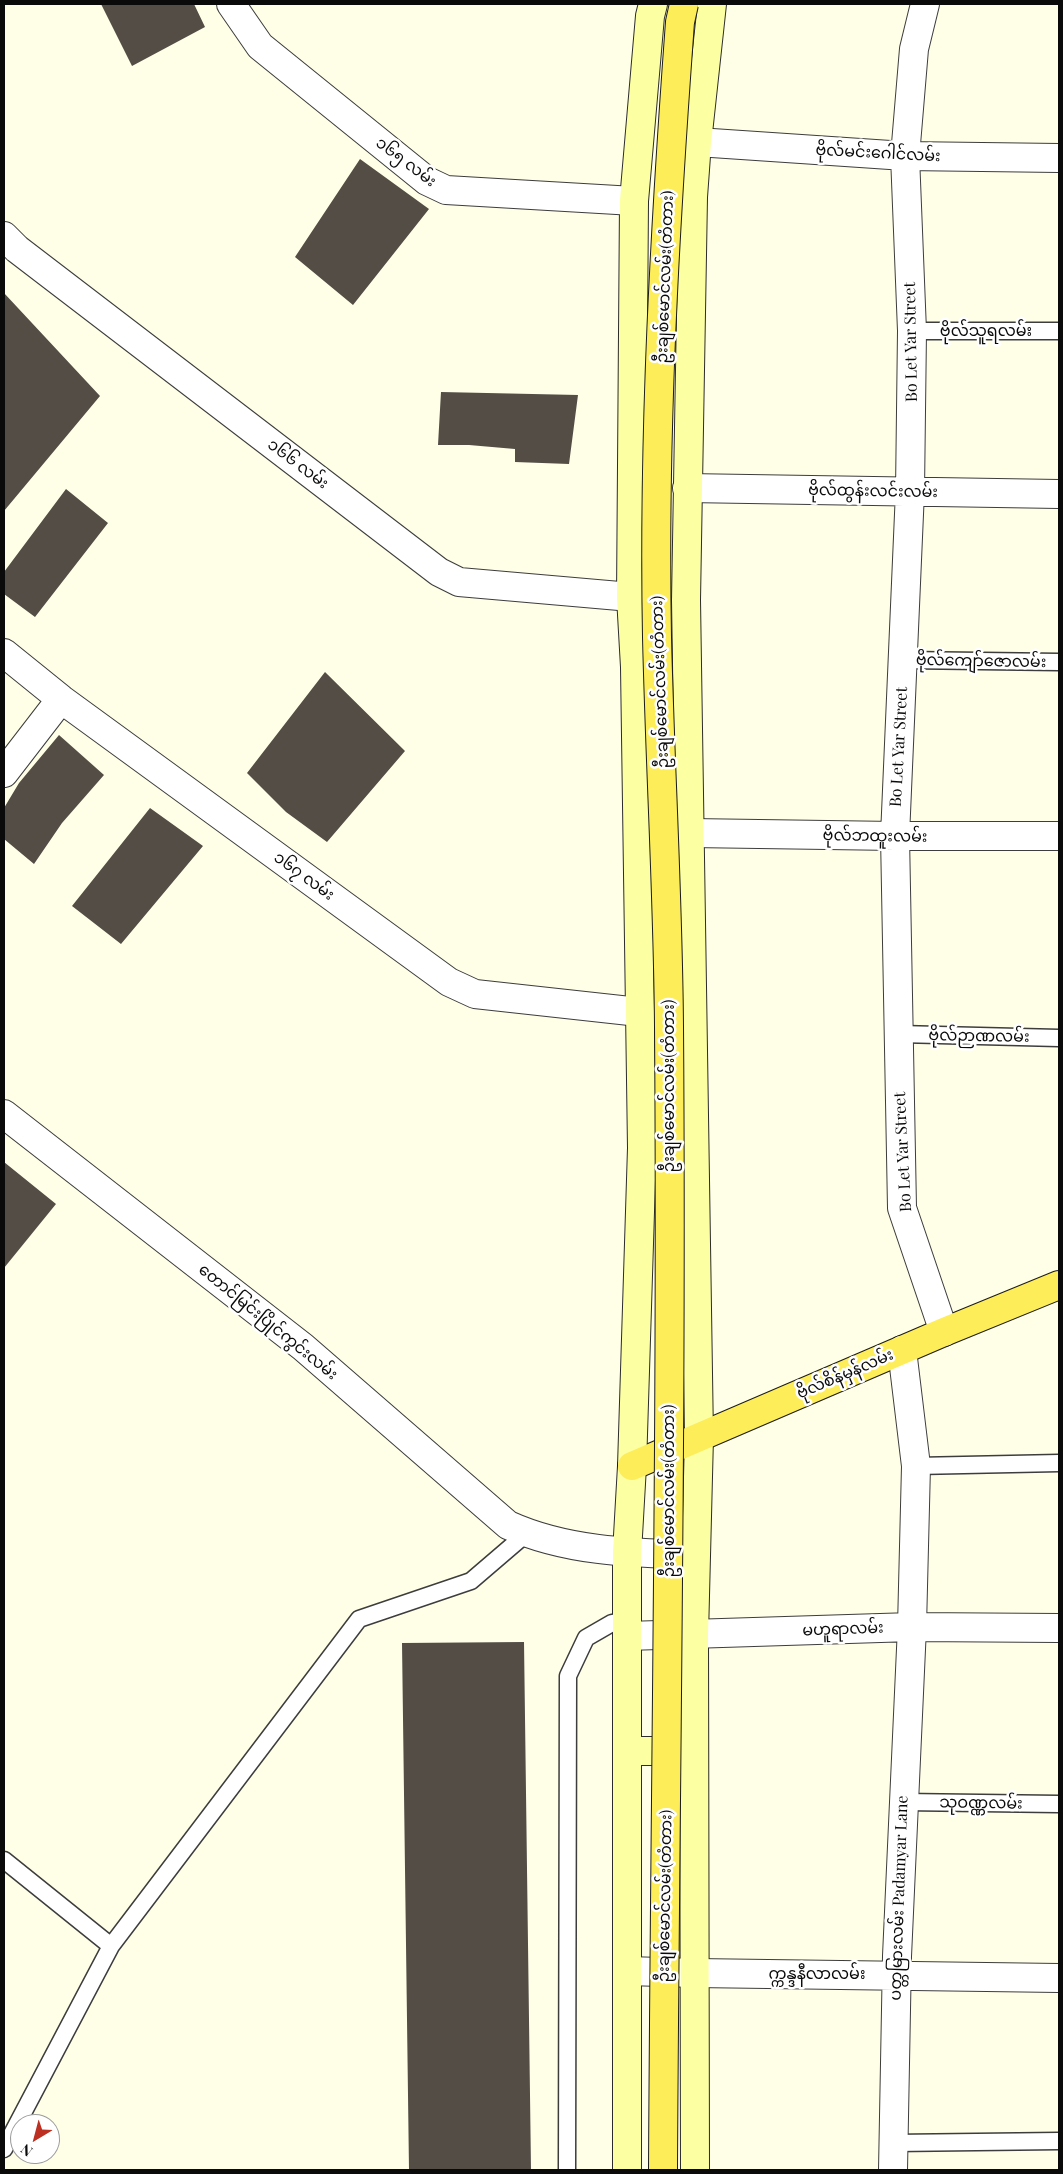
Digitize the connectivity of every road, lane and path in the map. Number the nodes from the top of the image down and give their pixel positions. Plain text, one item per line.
1 (231, 4) edge
2 (653, 4) edge
3 (684, 4) edge
4 (712, 4) edge
5 (925, 4) edge
6 (697, 142) junction
7 (905, 156) junction
8 (1059, 158) edge
9 (634, 201) junction
10 (4, 236) edge
11 (912, 331) junction
12 (1059, 331) edge
13 (687, 488) junction
14 (910, 491) junction
15 (1059, 494) edge
16 (631, 597) junction
17 (4, 653) edge
18 (903, 660) junction
19 (1059, 662) edge
20 (635, 667) junction
21 (687, 667) junction
22 (60, 699) junction
23 (4, 774) edge
24 (691, 833) junction
25 (895, 836) junction
26 (1059, 836) edge
27 (639, 1012) junction
28 (692, 1015) junction
29 (899, 1034) junction
30 (1059, 1038) edge
31 (4, 1114) edge
32 (642, 1148) junction
33 (694, 1150) junction
34 (1059, 1285) edge
35 (944, 1332) junction
36 (902, 1350) junction
37 (698, 1436) junction
38 (1059, 1463) edge
39 (632, 1466) junction
40 (916, 1466) junction
41 (527, 1534) junction
42 (627, 1553) junction
43 (695, 1556) junction
44 (912, 1627) junction
45 (627, 1628) junction
46 (1059, 1628) edge
47 (694, 1635) junction
48 (627, 1751) junction
49 (694, 1751) junction
50 (902, 1802) junction
51 (1059, 1804) edge
52 (4, 1860) edge
53 (111, 1946) junction
54 (627, 1971) junction
55 (694, 1974) junction
56 (896, 1975) junction
57 (1059, 1978) edge
58 (1059, 2141) edge
59 (894, 2143) junction
60 (4, 2148) edge
61 (567, 2170) edge
62 (627, 2170) edge
63 (663, 2170) edge
64 (695, 2170) edge
65 (893, 2170) edge

1 - 9 street, ၁၆၅ လမ်း
2 - 9 main road
3 - 63 main road, ဦးချစ်မောင်လမ်း(တံတား), bridge
4 - 6 main road
5 - 7 street, Bo Let Yar Street
6 - 7 street, ဗိုလ်မင်းဂေါင်လမ်း
6 - 13 main road
7 - 8 street, ဗိုလ်မင်းဂေါင်လမ်း
7 - 11 street, Bo Let Yar Street
9 - 16 main road
10 - 16 street, ၁၆၆ လမ်း
11 - 12 lane, ဗိုလ်သူရလမ်း
11 - 14 street, Bo Let Yar Street
13 - 14 street, ဗိုလ်ထွန်းလင်းလမ်း
13 - 21 main road
14 - 15 street, ဗိုလ်ထွန်းလင်းလမ်း
14 - 18 street, Bo Let Yar Street
16 - 20 main road
17 - 22 street, ၁၆၇ လမ်း
18 - 19 lane, ဗိုလ်ကျော်ဇောလမ်း
18 - 25 street, Bo Let Yar Street
20 - 21 main road
20 - 27 main road
21 - 24 main road
22 - 23 street
22 - 27 street, ၁၆၇ လမ်း
24 - 25 street, ဗိုလ်ဘထူးလမ်း
24 - 28 main road
25 - 26 street, ဗိုလ်ဘထူးလမ်း
25 - 29 street, Bo Let Yar Street
27 - 28 lane
27 - 32 main road
28 - 33 main road
29 - 30 lane, ဗိုလ်ဉာဏလမ်း
29 - 35 street, Bo Let Yar Street
31 - 41 street, တောင်မြင်းပြိုင်ကွင်းလမ်း
32 - 33 main road
32 - 39 main road
33 - 37 main road
34 - 35 main road, ဗိုလ်စိန်မှန်လမ်း
35 - 36 main road, ဗိုလ်စိန်မှန်လမ်း
36 - 37 main road, ဗိုလ်စိန်မှန်လမ်း
36 - 40 street, ပတ္တမြားလမ်း Padamyar Lane
37 - 39 main road, ဗိုလ်စိန်မှန်လမ်း
37 - 43 main road
38 - 40 lane
39 - 42 main road
40 - 44 street, ပတ္တမြားလမ်း Padamyar Lane
41 - 42 street, တောင်မြင်းပြိုင်ကွင်းလမ်း
41 - 53 lane
42 - 43 street, တောင်မြင်းပြိုင်ကွင်းလမ်း
42 - 45 main road
43 - 47 main road
44 - 46 street, မဟူရာလမ်း
44 - 47 street, မဟူရာလမ်း
44 - 50 street, ပတ္တမြားလမ်း Padamyar Lane
45 - 47 street, မဟူရာလမ်း
45 - 48 main road
45 - 61 lane
47 - 49 main road
48 - 49 main road
48 - 54 main road
49 - 55 main road
50 - 51 lane, သုဝဏ္ဏလမ်း
50 - 56 street, ပတ္တမြားလမ်း Padamyar Lane
52 - 53 lane
53 - 60 lane
54 - 55 street, က္ကန္ဒနီလာလမ်း
54 - 62 main road
55 - 56 street, က္ကန္ဒနီလာလမ်း
55 - 64 main road
56 - 57 street, က္ကန္ဒနီလာလမ်း
56 - 59 street, ပတ္တမြားလမ်း Padamyar Lane
58 - 59 lane
59 - 65 street, ပတ္တမြားလမ်း Padamyar Lane

